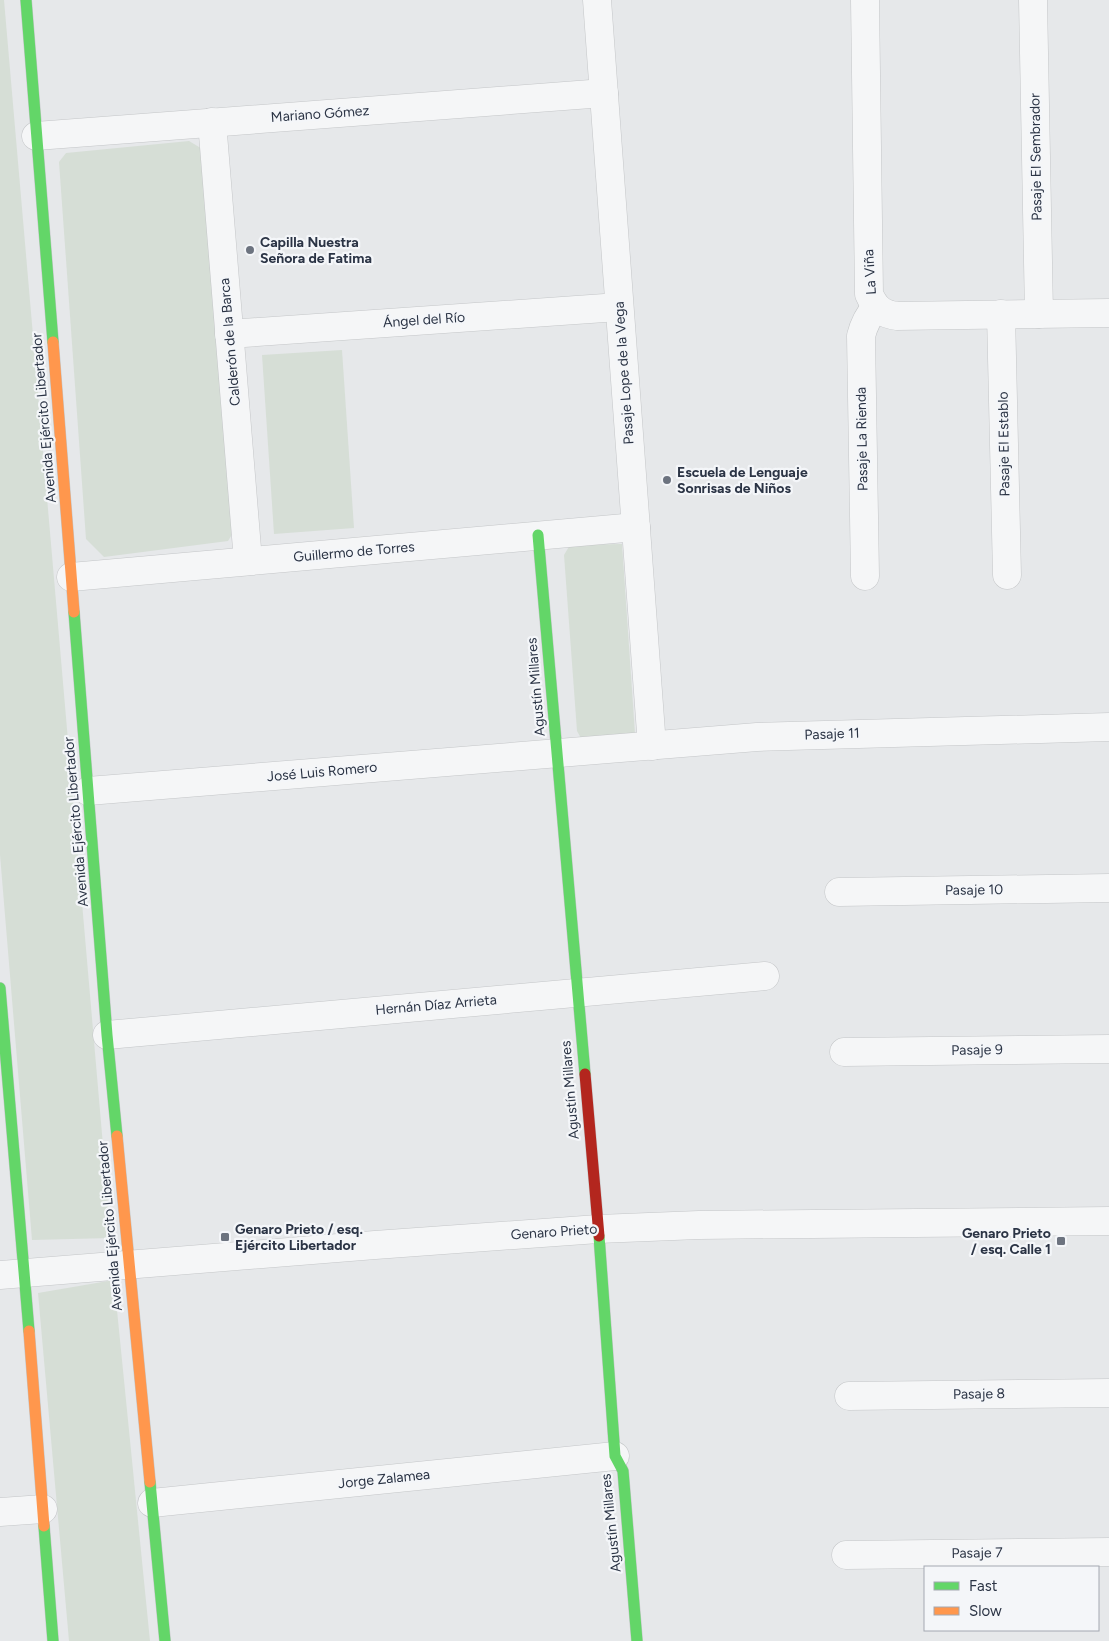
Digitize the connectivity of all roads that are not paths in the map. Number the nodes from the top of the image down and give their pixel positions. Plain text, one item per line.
1 (26, 0) edge
2 (597, 0) edge
3 (865, 0) edge
4 (1033, 0) edge
5 (604, 93) junction
6 (212, 122) junction
7 (36, 136) junction
8 (619, 307) junction
9 (876, 307) junction
10 (1109, 313) edge
11 (1001, 314) junction
12 (1039, 314) junction
13 (229, 334) junction
14 (636, 527) junction
15 (538, 535) junction
16 (248, 561) junction
17 (1006, 575) dead end
18 (865, 576) dead end
19 (71, 577) junction
20 (1109, 727) edge
21 (652, 746) junction
22 (556, 754) junction
23 (88, 791) junction
24 (1109, 888) edge
25 (839, 892) dead end
26 (765, 976) dead end
27 (0, 988) edge
28 (577, 993) junction
29 (1, 1016) edge
30 (107, 1035) junction
31 (1109, 1049) edge
32 (844, 1052) dead end
33 (1109, 1222) edge
34 (598, 1229) junction
35 (129, 1264) junction
36 (12, 1275) edge
37 (1109, 1393) edge
38 (848, 1396) dead end
39 (615, 1456) junction
40 (152, 1503) junction
41 (43, 1509) junction
42 (0, 1512) edge
43 (1109, 1552) edge
44 (846, 1555) dead end
45 (53, 1641) edge
46 (165, 1641) edge
47 (637, 1641) edge

1 - 7 main road, Avenida Ejército Libertador
2 - 5 street, Pasaje Lope de la Vega
3 - 9 street, La Viña
4 - 12 street, Pasaje El Sembrador
5 - 6 street, Mariano Gómez
5 - 8 street, Pasaje Lope de la Vega
6 - 7 street, Mariano Gómez
6 - 13 street, Calderón de la Barca
7 - 19 main road, Avenida Ejército Libertador
8 - 13 street, Ángel del Río
8 - 14 street, Pasaje Lope de la Vega
9 - 11 street, La Viña
9 - 18 street, Pasaje La Rienda
10 - 12 street, La Viña
11 - 12 street, La Viña
11 - 17 street, Pasaje El Establo
13 - 16 street, Calderón de la Barca
14 - 15 street, Guillermo de Torres
14 - 21 street, Pasaje Lope de la Vega
15 - 16 street, Guillermo de Torres
15 - 22 main road, Agustín Millares
16 - 19 street, Guillermo de Torres
19 - 23 main road, Avenida Ejército Libertador
20 - 21 street, Pasaje 11
21 - 22 street, Pasaje 11
22 - 23 street, José Luis Romero
22 - 28 main road, Agustín Millares
23 - 30 main road, Avenida Ejército Libertador
24 - 25 street, Pasaje 10
26 - 28 street, Hernán Díaz Arrieta
27 - 29 main road
28 - 30 street, Hernán Díaz Arrieta
28 - 34 main road, Agustín Millares
29 - 36 main road
30 - 35 main road, Avenida Ejército Libertador
31 - 32 street, Pasaje 9
33 - 34 street, Genaro Prieto
34 - 35 street, Genaro Prieto
34 - 39 main road, Agustín Millares
35 - 36 street, Genaro Prieto
35 - 40 main road, Avenida Ejército Libertador
36 - 41 main road
37 - 38 street, Pasaje 8
39 - 40 street, Jorge Zalamea
39 - 47 main road, Agustín Millares
40 - 46 main road, Avenida Ejército Libertador
41 - 42 street
41 - 45 main road
43 - 44 street, Pasaje 7

